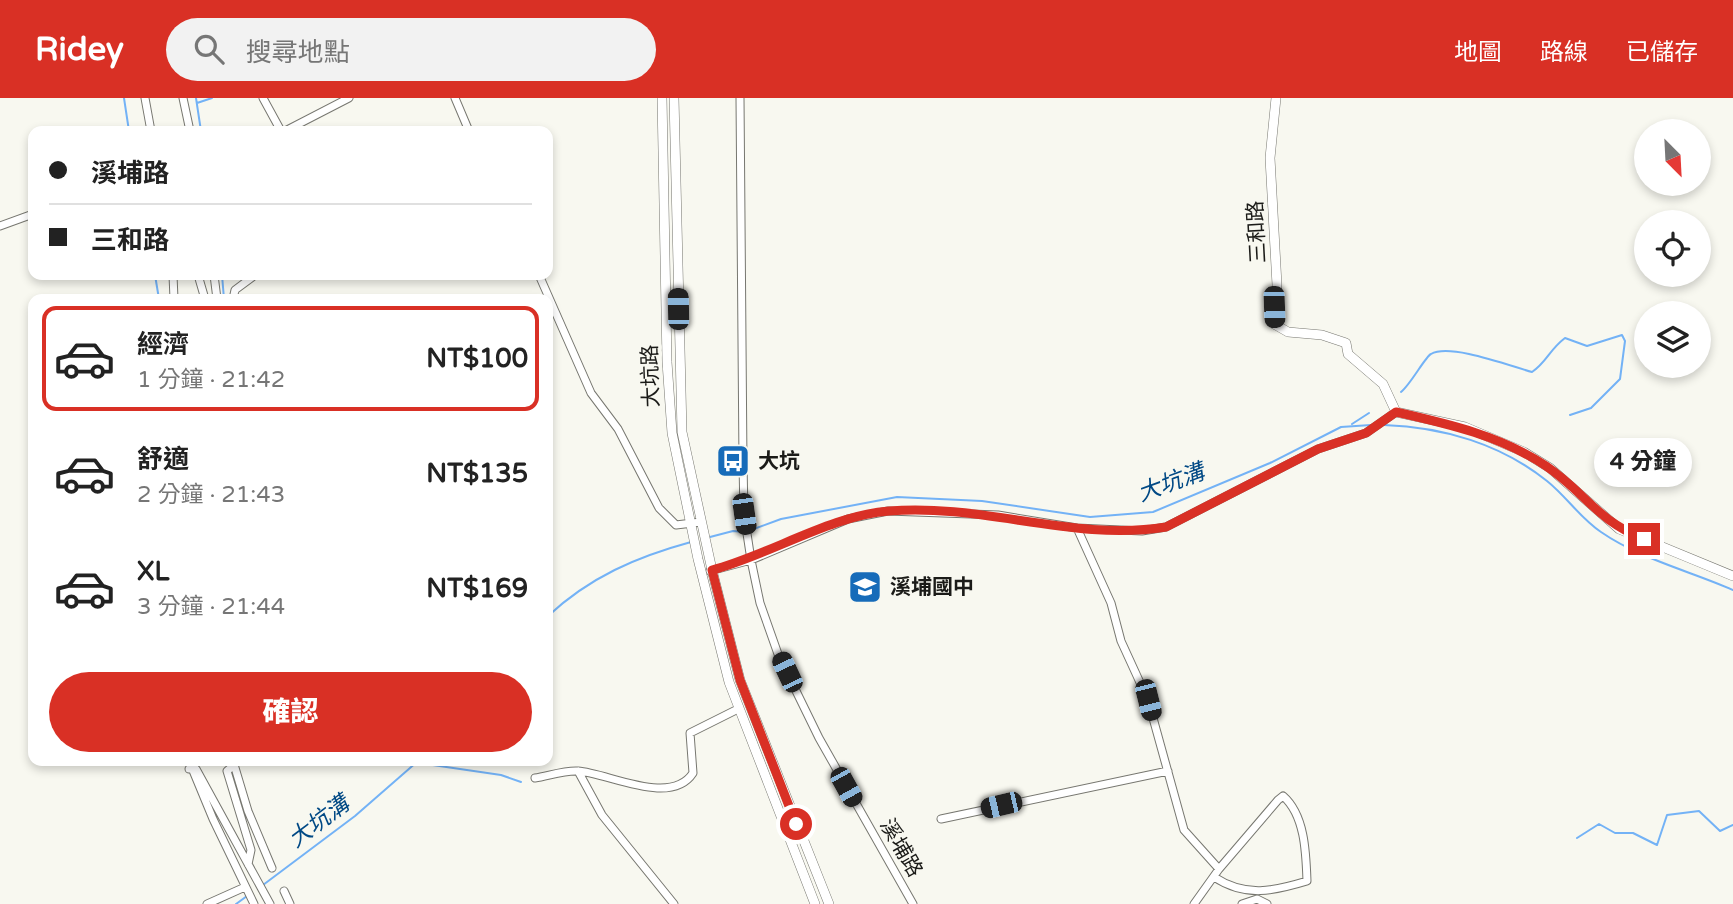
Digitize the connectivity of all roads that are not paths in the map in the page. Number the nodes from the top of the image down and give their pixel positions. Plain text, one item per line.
1 (145, 98) edge
2 (183, 98) edge
3 (263, 98) edge
4 (349, 98) edge
5 (455, 98) edge
6 (662, 98) edge
7 (674, 98) edge
8 (740, 98) edge
9 (1276, 98) edge
10 (150, 126) edge
11 (189, 126) edge
12 (280, 126) edge
13 (293, 126) edge
14 (467, 126) edge
15 (28, 216) edge
16 (0, 226) edge
17 (248, 280) edge
18 (234, 294) edge
19 (553, 307) edge
20 (1392, 414) junction
21 (702, 525) junction
22 (691, 528) junction
23 (1077, 528) junction
24 (751, 560) junction
25 (712, 570) junction
26 (701, 573) junction
27 (1733, 576) edge
28 (738, 709) junction
29 (189, 766) edge
30 (191, 766) edge
31 (231, 766) edge
32 (234, 766) edge
33 (578, 771) junction
34 (1168, 771) junction
35 (535, 778) dead end
36 (941, 819) dead end
37 (248, 865) junction
38 (272, 868) dead end
39 (1219, 869) junction
40 (1214, 877) junction
41 (245, 887) junction
42 (284, 891) dead end
43 (269, 903) edge
44 (207, 904) edge
45 (254, 904) edge
46 (290, 904) edge
47 (674, 904) edge
48 (815, 904) edge
49 (829, 904) edge
50 (913, 904) edge
51 (1194, 904) edge
52 (1242, 904) edge
53 (1266, 904) edge

1 - 10 street
2 - 11 street
3 - 12 street
4 - 13 street
5 - 14 street
6 - 22 main road, 大坑路
7 - 21 main road, 大坑路
8 - 24 street, 溪埔路
9 - 20 main road, 三和路
15 - 16 street
17 - 18 street
19 - 22 street, 大坑路
20 - 23 street
20 - 27 main road
21 - 22 street
21 - 25 main road, 大坑路
22 - 26 main road
23 - 24 street
23 - 34 street
24 - 25 street
24 - 50 street, 溪埔路
25 - 26 street
25 - 49 main road
26 - 28 main road
28 - 33 street
28 - 48 main road
29 - 41 street
30 - 37 street
31 - 37 street
32 - 38 street
33 - 35 street
33 - 47 street
34 - 36 street
34 - 39 street
37 - 43 street
39 - 40 street
39 - 40 street
40 - 51 street
41 - 44 street
41 - 45 street
42 - 46 street
52 - 53 street

